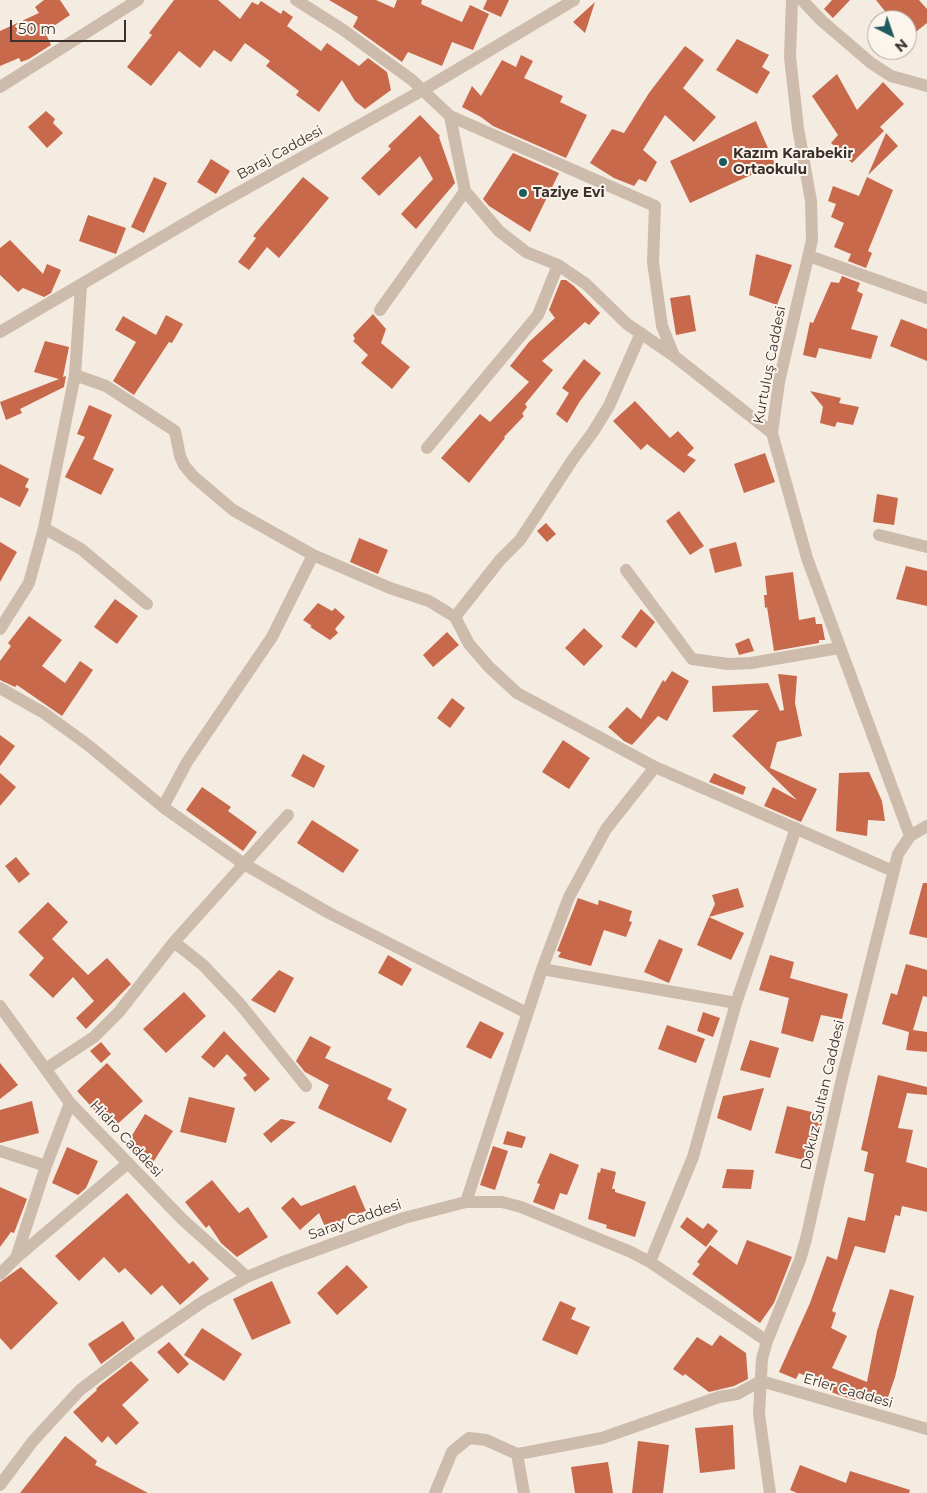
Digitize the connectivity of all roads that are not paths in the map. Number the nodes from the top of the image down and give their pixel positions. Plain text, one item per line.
1 (138, 0) edge
2 (296, 0) edge
3 (574, 0) edge
4 (792, 0) edge
5 (802, 0) edge
6 (927, 86) edge
7 (0, 87) edge
8 (423, 90) junction
9 (450, 116) junction
10 (464, 190) junction
11 (809, 256) junction
12 (558, 265) junction
13 (81, 286) junction
14 (927, 298) edge
15 (380, 310) dead end
16 (0, 332) edge
17 (641, 334) junction
18 (674, 356) junction
19 (75, 375) junction
20 (772, 433) junction
21 (426, 448) dead end
22 (44, 528) junction
23 (879, 535) dead end
24 (927, 546) edge
25 (313, 555) junction
26 (626, 570) dead end
27 (147, 604) dead end
28 (455, 617) junction
29 (0, 629) edge
30 (840, 648) junction
31 (0, 688) edge
32 (655, 767) junction
33 (163, 807) junction
34 (288, 815) dead end
35 (927, 826) edge
36 (796, 828) junction
37 (910, 836) junction
38 (244, 864) junction
39 (893, 870) junction
40 (174, 942) junction
41 (542, 969) junction
42 (736, 1003) junction
43 (0, 1006) edge
44 (528, 1013) junction
45 (47, 1068) junction
46 (306, 1086) dead end
47 (70, 1103) junction
48 (0, 1151) edge
49 (127, 1164) junction
50 (46, 1166) junction
51 (466, 1202) junction
52 (16, 1258) junction
53 (650, 1262) junction
54 (0, 1274) edge
55 (247, 1277) junction
56 (767, 1340) junction
57 (761, 1381) junction
58 (927, 1430) edge
59 (517, 1454) junction
60 (0, 1485) edge
61 (435, 1493) edge
62 (524, 1493) edge
63 (770, 1493) edge

1 - 7 street
2 - 8 street
3 - 8 street, Baraj Caddesi
4 - 11 street, Kurtuluş Caddesi
5 - 6 street
8 - 9 street
8 - 13 street, Baraj Caddesi
9 - 10 street
9 - 18 street
10 - 12 street
10 - 15 street
11 - 14 street
11 - 20 street, Kurtuluş Caddesi
12 - 17 street
12 - 21 street
13 - 16 street, Baraj Caddesi
13 - 19 street
17 - 18 street
17 - 28 street
18 - 20 street
19 - 22 street
19 - 25 street
20 - 30 street, Kurtuluş Caddesi
22 - 27 street
22 - 29 street
23 - 24 street
25 - 28 street
25 - 33 street
26 - 30 street
28 - 32 street
30 - 37 street, Kurtuluş Caddesi
31 - 33 street
32 - 36 street
32 - 41 street
33 - 38 street
34 - 38 street
35 - 37 street, Dokuz Sultan Caddesi
36 - 39 street
36 - 42 street
37 - 39 street, Dokuz Sultan Caddesi
38 - 40 street
38 - 44 street
39 - 56 street, Dokuz Sultan Caddesi
40 - 45 street
40 - 46 street
41 - 42 street
41 - 44 street
42 - 53 street
43 - 45 street, Hidro Caddesi
44 - 51 street
45 - 47 street, Hidro Caddesi
47 - 49 street, Hidro Caddesi
47 - 50 street
48 - 50 street
49 - 52 street
49 - 55 street, Hidro Caddesi
50 - 52 street
51 - 53 street, Saray Caddesi
51 - 55 street, Saray Caddesi
52 - 54 street
53 - 56 street, Saray Caddesi
55 - 60 street, Saray Caddesi
56 - 57 street, Dokuz Sultan Caddesi
57 - 58 street, Erler Caddesi
57 - 59 street
57 - 63 street, Dokuz Sultan Caddesi
59 - 61 street
59 - 62 street

